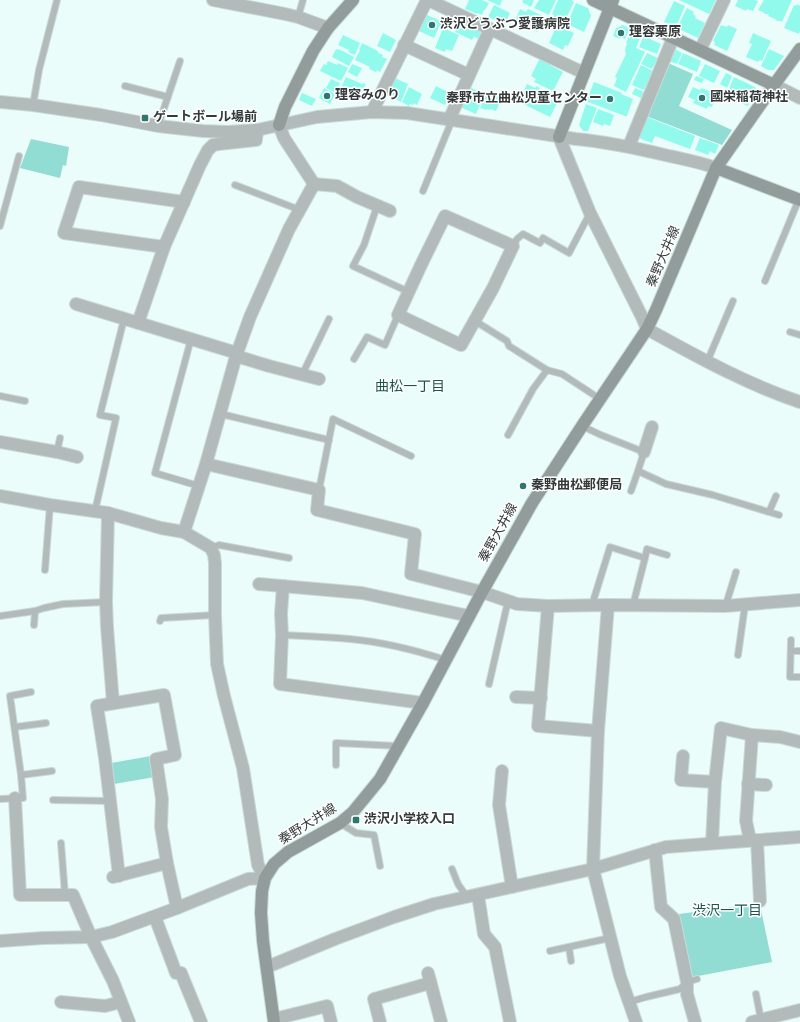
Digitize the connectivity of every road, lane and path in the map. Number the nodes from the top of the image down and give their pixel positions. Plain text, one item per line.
1 (57, 0) edge
2 (218, 0) edge
3 (304, 0) edge
4 (353, 0) edge
5 (427, 0) edge
6 (593, 0) edge
7 (724, 0) edge
8 (612, 2) edge
9 (298, 17) junction
10 (328, 28) junction
11 (490, 29) junction
12 (673, 38) junction
13 (404, 45) junction
14 (800, 49) edge
15 (700, 50) junction
16 (180, 61) dead end
17 (584, 73) junction
18 (469, 75) junction
19 (774, 85) junction
20 (125, 86) dead end
21 (168, 97) junction
22 (800, 98) edge
23 (0, 102) edge
24 (32, 107) junction
25 (372, 112) junction
26 (451, 120) junction
27 (279, 125) junction
28 (158, 126) junction
29 (256, 130) junction
30 (559, 137) junction
31 (629, 146) junction
32 (19, 156) dead end
33 (716, 168) junction
34 (314, 184) junction
35 (235, 185) dead end
36 (423, 191) dead end
37 (799, 200) edge
38 (184, 202) junction
39 (377, 206) junction
40 (300, 210) junction
41 (390, 211) dead end
42 (590, 213) junction
43 (0, 226) edge
44 (513, 246) junction
45 (164, 247) junction
46 (765, 281) dead end
47 (408, 292) junction
48 (733, 301) dead end
49 (76, 304) dead end
50 (398, 315) junction
51 (124, 319) junction
52 (329, 319) dead end
53 (475, 321) junction
54 (138, 323) junction
55 (647, 329) junction
56 (790, 332) dead end
57 (800, 335) edge
58 (191, 339) junction
59 (385, 345) junction
60 (382, 352) dead end
61 (237, 355) junction
62 (354, 359) dead end
63 (707, 362) junction
64 (546, 370) junction
65 (302, 375) junction
66 (319, 379) dead end
67 (0, 396) edge
68 (600, 399) junction
69 (25, 401) dead end
70 (800, 402) edge
71 (221, 414) junction
72 (582, 426) junction
73 (652, 427) dead end
74 (508, 435) dead end
75 (60, 438) dead end
76 (329, 440) junction
77 (0, 442) edge
78 (57, 452) junction
79 (644, 452) junction
80 (412, 456) dead end
81 (77, 457) dead end
82 (206, 464) junction
83 (638, 471) junction
84 (200, 486) junction
85 (319, 490) junction
86 (631, 491) dead end
87 (0, 496) edge
88 (776, 496) dead end
89 (50, 505) junction
90 (95, 511) junction
91 (769, 512) junction
92 (108, 513) junction
93 (779, 515) dead end
94 (184, 532) junction
95 (602, 545) dead end
96 (610, 546) junction
97 (211, 548) junction
98 (667, 555) dead end
99 (289, 558) dead end
100 (645, 558) junction
101 (45, 570) dead end
102 (736, 572) dead end
103 (259, 584) dead end
104 (283, 586) junction
105 (482, 592) junction
106 (800, 600) edge
107 (508, 601) junction
108 (106, 602) junction
109 (592, 605) junction
110 (608, 605) junction
111 (633, 605) junction
112 (745, 605) junction
113 (548, 606) junction
114 (725, 606) junction
115 (35, 611) junction
116 (0, 616) edge
117 (215, 616) junction
118 (469, 616) junction
119 (160, 621) dead end
120 (34, 624) dead end
121 (282, 635) junction
122 (791, 640) dead end
123 (791, 651) junction
124 (800, 651) edge
125 (738, 655) dead end
126 (446, 660) junction
127 (800, 677) edge
128 (489, 684) dead end
129 (31, 692) dead end
130 (516, 697) dead end
131 (541, 698) junction
132 (113, 703) junction
133 (423, 703) junction
134 (46, 723) dead end
135 (15, 727) junction
136 (598, 730) junction
137 (752, 734) junction
138 (800, 742) edge
139 (398, 746) junction
140 (683, 756) dead end
141 (336, 765) dead end
142 (52, 771) dead end
143 (502, 771) dead end
144 (21, 775) junction
145 (715, 782) junction
146 (748, 784) junction
147 (766, 785) dead end
148 (15, 798) junction
149 (0, 799) edge
150 (52, 800) dead end
151 (110, 801) junction
152 (340, 824) junction
153 (800, 837) edge
154 (754, 840) junction
155 (61, 843) dead end
156 (712, 843) junction
157 (655, 850) junction
158 (167, 863) junction
159 (380, 866) dead end
160 (452, 869) dead end
161 (593, 869) junction
162 (265, 878) junction
163 (512, 887) junction
164 (65, 895) junction
165 (473, 896) junction
166 (760, 901) dead end
167 (177, 908) junction
168 (155, 916) junction
169 (91, 936) junction
170 (610, 938) junction
171 (0, 940) edge
172 (569, 947) junction
173 (550, 951) dead end
174 (571, 962) dead end
175 (266, 967) junction
176 (692, 981) junction
177 (756, 994) dead end
178 (61, 1002) dead end
179 (121, 1002) junction
180 (629, 1002) junction
181 (800, 1010) edge
182 (274, 1021) edge
183 (757, 1021) edge
184 (129, 1022) edge
185 (201, 1022) edge
186 (331, 1022) edge
187 (380, 1022) edge
188 (441, 1022) edge
189 (510, 1022) edge
190 (636, 1022) edge
191 (695, 1022) edge

1 - 24 lane
2 - 9 street
3 - 9 lane
4 - 10 main road
5 - 11 street
5 - 13 street
6 - 8 main road
7 - 15 street
8 - 12 main road
8 - 17 main road
9 - 10 street
10 - 27 main road
11 - 17 street
11 - 18 street
12 - 15 main road
12 - 31 street
13 - 18 street
13 - 25 street
14 - 19 main road, 秦野大井線
15 - 19 main road
16 - 21 lane
17 - 30 main road
18 - 26 street
19 - 22 street
19 - 33 main road, 秦野大井線
20 - 21 lane
21 - 28 lane
23 - 24 street
24 - 28 street
25 - 26 street
25 - 27 street
26 - 30 street
26 - 36 lane
27 - 29 street
27 - 34 street
28 - 29 street
29 - 38 street
30 - 31 street
30 - 42 street
31 - 33 street
32 - 43 lane
33 - 37 main road
33 - 55 main road, 秦野大井線
34 - 39 street
34 - 40 street
35 - 40 lane
37 - 46 lane
38 - 45 street
38 - 45 street
39 - 41 street
39 - 47 lane
40 - 61 street
42 - 44 lane
42 - 55 street
44 - 47 street
44 - 53 street
45 - 54 street
47 - 50 street
48 - 63 lane
49 - 51 street
50 - 53 street
50 - 59 lane
51 - 54 street
51 - 90 lane
52 - 65 lane
53 - 64 lane
54 - 58 street
55 - 63 street
55 - 68 main road, 秦野大井線
56 - 57 lane
58 - 61 street
58 - 84 lane
59 - 60 lane
59 - 62 lane
61 - 65 street
61 - 71 street
63 - 70 street
64 - 68 lane
64 - 74 lane
65 - 66 street
67 - 69 lane
68 - 72 main road, 秦野大井線
71 - 76 lane
71 - 82 street
72 - 79 lane
72 - 105 main road, 秦野大井線
73 - 79 street
75 - 78 lane
76 - 80 lane
76 - 85 lane
77 - 78 street
78 - 81 street
79 - 83 lane
82 - 84 street
82 - 85 street
83 - 86 lane
83 - 91 lane
84 - 94 street
85 - 105 street
87 - 89 street
88 - 91 lane
89 - 90 street
89 - 101 lane
90 - 92 street
91 - 93 lane
92 - 94 street
92 - 108 street
94 - 97 street
95 - 96 lane
96 - 100 lane
96 - 109 lane
97 - 99 lane
97 - 117 street
98 - 100 lane
100 - 111 lane
102 - 114 lane
103 - 104 street
104 - 118 street
104 - 121 street
105 - 107 street
105 - 118 main road, 秦野大井線
106 - 112 street
107 - 113 street
107 - 128 lane
108 - 115 lane
108 - 132 street
109 - 110 street
109 - 113 street
110 - 111 street
110 - 136 street
111 - 114 street
112 - 114 street
112 - 125 lane
113 - 131 street
115 - 116 lane
115 - 120 lane
117 - 119 lane
117 - 162 street
118 - 126 main road, 秦野大井線
121 - 126 lane
121 - 133 street
122 - 123 lane
123 - 124 lane
123 - 127 lane
126 - 133 main road, 秦野大井線
129 - 135 lane
130 - 131 street
131 - 136 street
132 - 151 street
132 - 158 street
133 - 139 main road, 秦野大井線
134 - 135 lane
135 - 144 lane
136 - 161 street
137 - 138 street
137 - 145 street
137 - 146 street
139 - 141 lane
139 - 152 main road, 秦野大井線
140 - 145 street
142 - 144 lane
143 - 163 street
144 - 148 lane
145 - 156 street
146 - 147 street
146 - 154 street
148 - 149 lane
148 - 164 street
150 - 151 lane
151 - 158 street
152 - 159 lane
152 - 162 main road, 秦野大井線
153 - 154 street
154 - 156 street
154 - 166 street
155 - 164 lane
156 - 157 street
157 - 161 street
157 - 176 street
158 - 167 street
160 - 165 lane
161 - 163 street
161 - 170 street
162 - 167 street
162 - 175 main road, 秦野大井線
163 - 165 street
164 - 169 street
165 - 175 street
165 - 189 street
167 - 168 street
168 - 169 street
168 - 185 street
169 - 171 street
169 - 179 street
170 - 172 lane
170 - 180 street
172 - 173 lane
172 - 174 lane
175 - 182 main road, 秦野大井線
176 - 180 lane
176 - 191 street
177 - 183 lane
178 - 179 street
179 - 184 street
180 - 190 street
181 - 183 street
182 - 186 street
187 - 188 street

